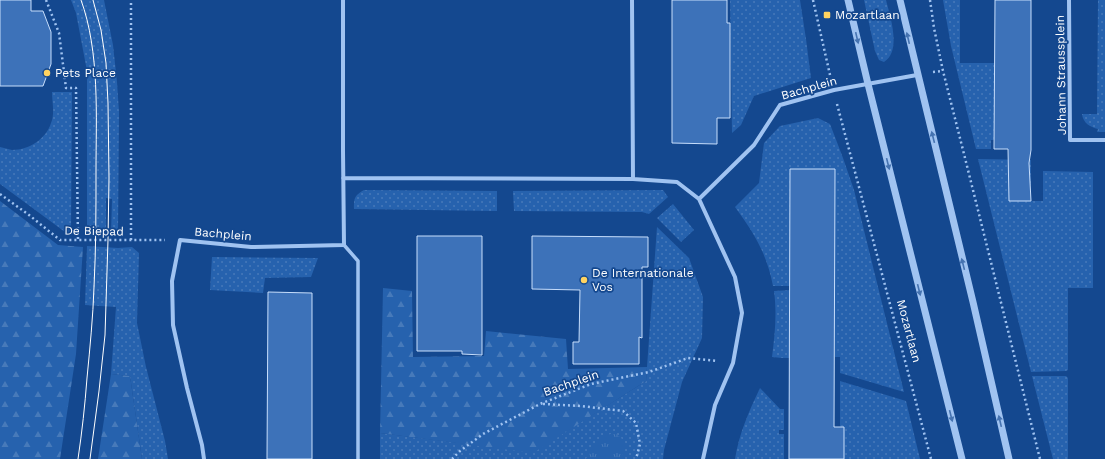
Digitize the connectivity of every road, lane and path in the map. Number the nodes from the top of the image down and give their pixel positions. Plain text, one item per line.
1 (46, 0) edge
2 (131, 0) edge
3 (343, 0) edge
4 (632, 0) edge
5 (813, 0) edge
6 (848, 0) edge
7 (900, 0) edge
8 (930, 0) edge
9 (1069, 0) edge
10 (917, 75) junction
11 (868, 84) junction
12 (834, 90) junction
13 (1105, 140) edge
14 (343, 178) junction
15 (633, 179) junction
16 (0, 194) edge
17 (699, 199) junction
18 (78, 240) junction
19 (131, 240) junction
20 (180, 240) junction
21 (344, 245) junction
22 (733, 363) junction
23 (540, 404) junction
24 (204, 459) edge
25 (358, 459) edge
26 (452, 459) edge
27 (636, 459) edge
28 (703, 459) edge
29 (931, 459) edge
30 (962, 459) edge
31 (1009, 459) edge
32 (1040, 459) edge

1 - 18 path
2 - 19 path
3 - 14 street
4 - 15 street
5 - 12 path, Mozartlaan
6 -> 11 street, Mozartlaan
10 -> 7 street
8 - 32 path
9 - 13 street, Johann Straussplein
10 - 11 street, Bachplein
31 -> 10 street
11 - 12 street, Bachplein
11 -> 30 street, Mozartlaan
12 - 17 street, Bachplein
12 - 29 path, Mozartlaan
14 - 15 street
14 - 21 street
15 - 17 street
16 - 18 path, De Biepad
17 - 22 street
18 - 19 path, De Biepad
19 - 20 path, De Biepad
20 - 21 street, Bachplein
20 - 24 street, Bachplein
21 - 25 street
22 - 23 path, Bachplein
22 - 28 street
23 - 26 path, Bachplein
23 - 27 path

